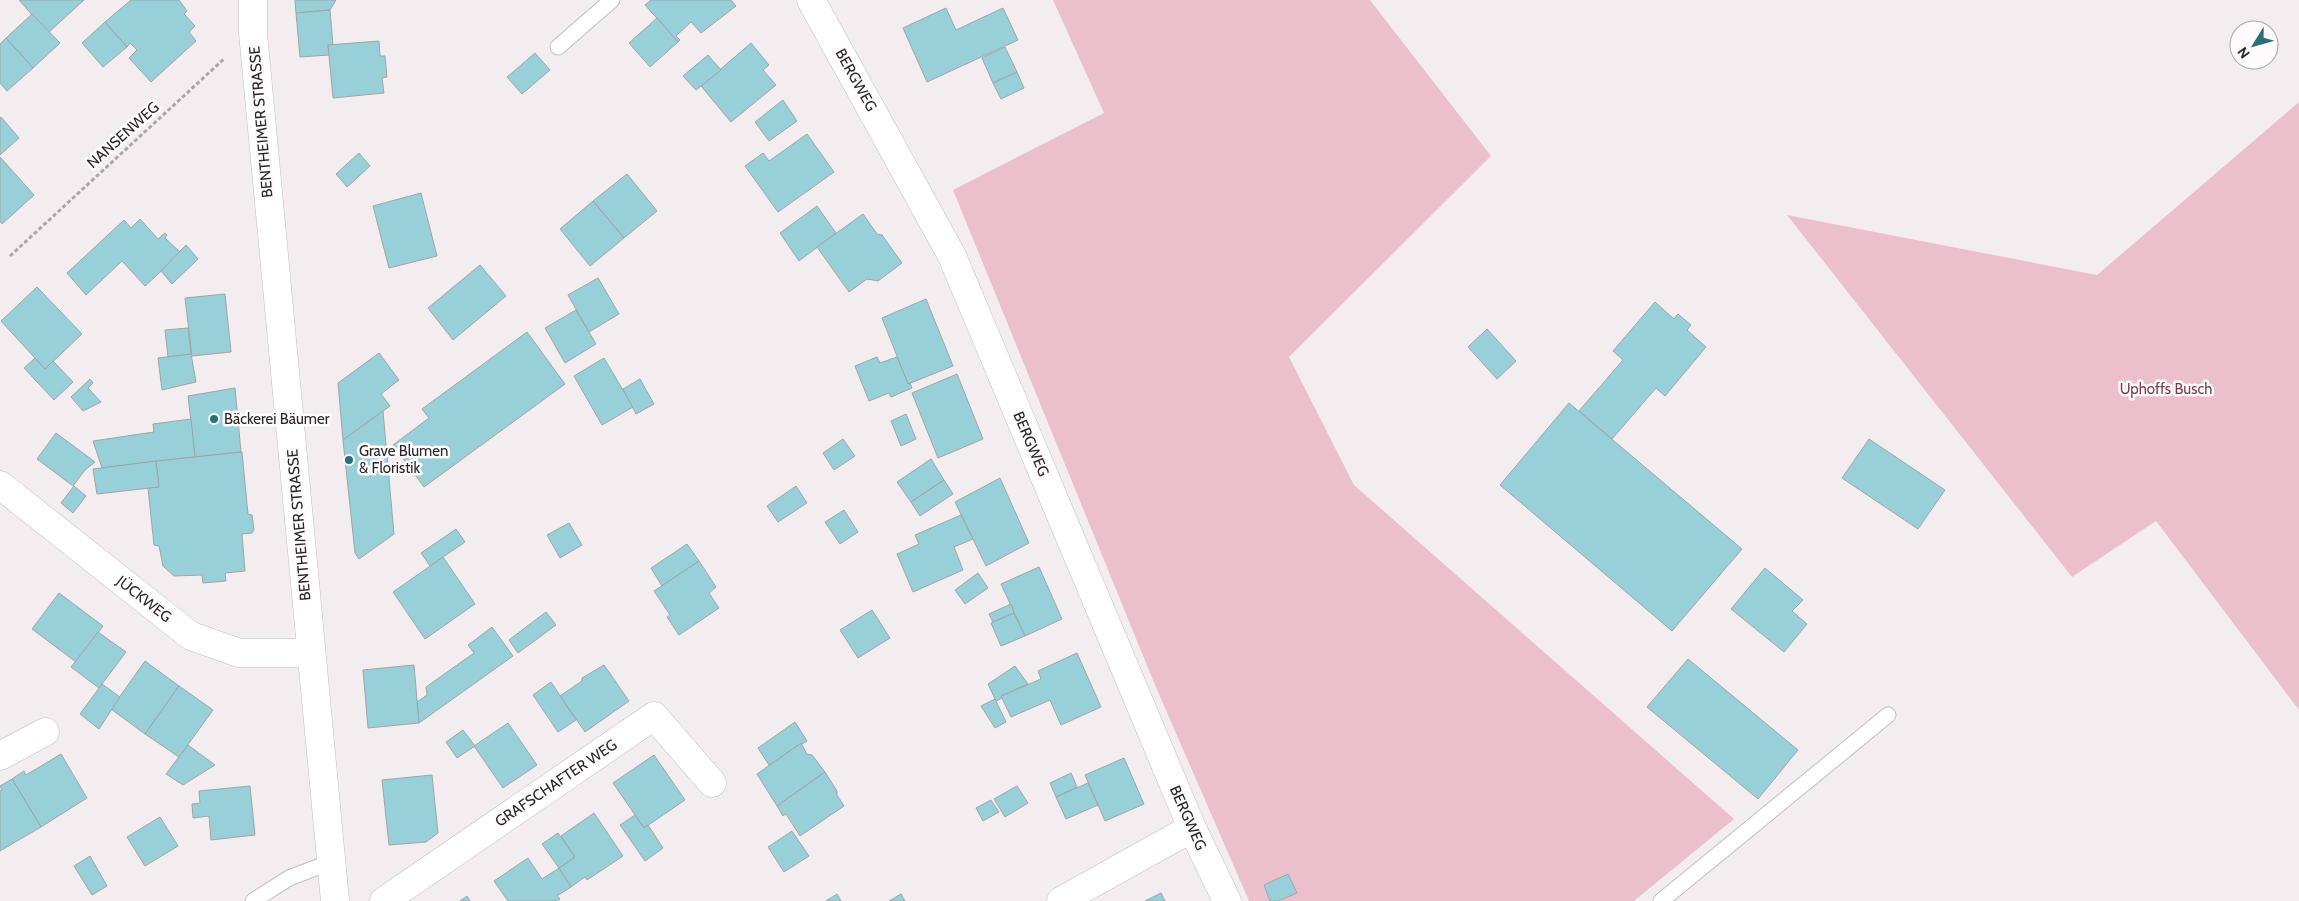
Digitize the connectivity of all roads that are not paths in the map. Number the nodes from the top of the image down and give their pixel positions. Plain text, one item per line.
1 (253, 0) edge
2 (612, 0) edge
3 (811, 0) edge
4 (558, 46) dead end
5 (0, 485) edge
6 (311, 653) junction
7 (1888, 715) dead end
8 (45, 732) dead end
9 (0, 756) edge
10 (712, 783) dead end
11 (1192, 828) junction
12 (331, 862) junction
13 (253, 901) edge
14 (335, 901) edge
15 (384, 901) edge
16 (1061, 901) edge
17 (1227, 901) edge
18 (1660, 901) edge

1 - 6 street, BENTHEIMER STRASSE
2 - 4 lane
3 - 11 street, BERGWEG
5 - 6 street, JÜCKWEG
6 - 12 street, BENTHEIMER STRASSE
7 - 18 lane
8 - 9 street
10 - 15 street, GRAFSCHAFTER WEG
11 - 16 street
11 - 17 street, BERGWEG
12 - 13 lane
12 - 14 street, BENTHEIMER STRASSE

